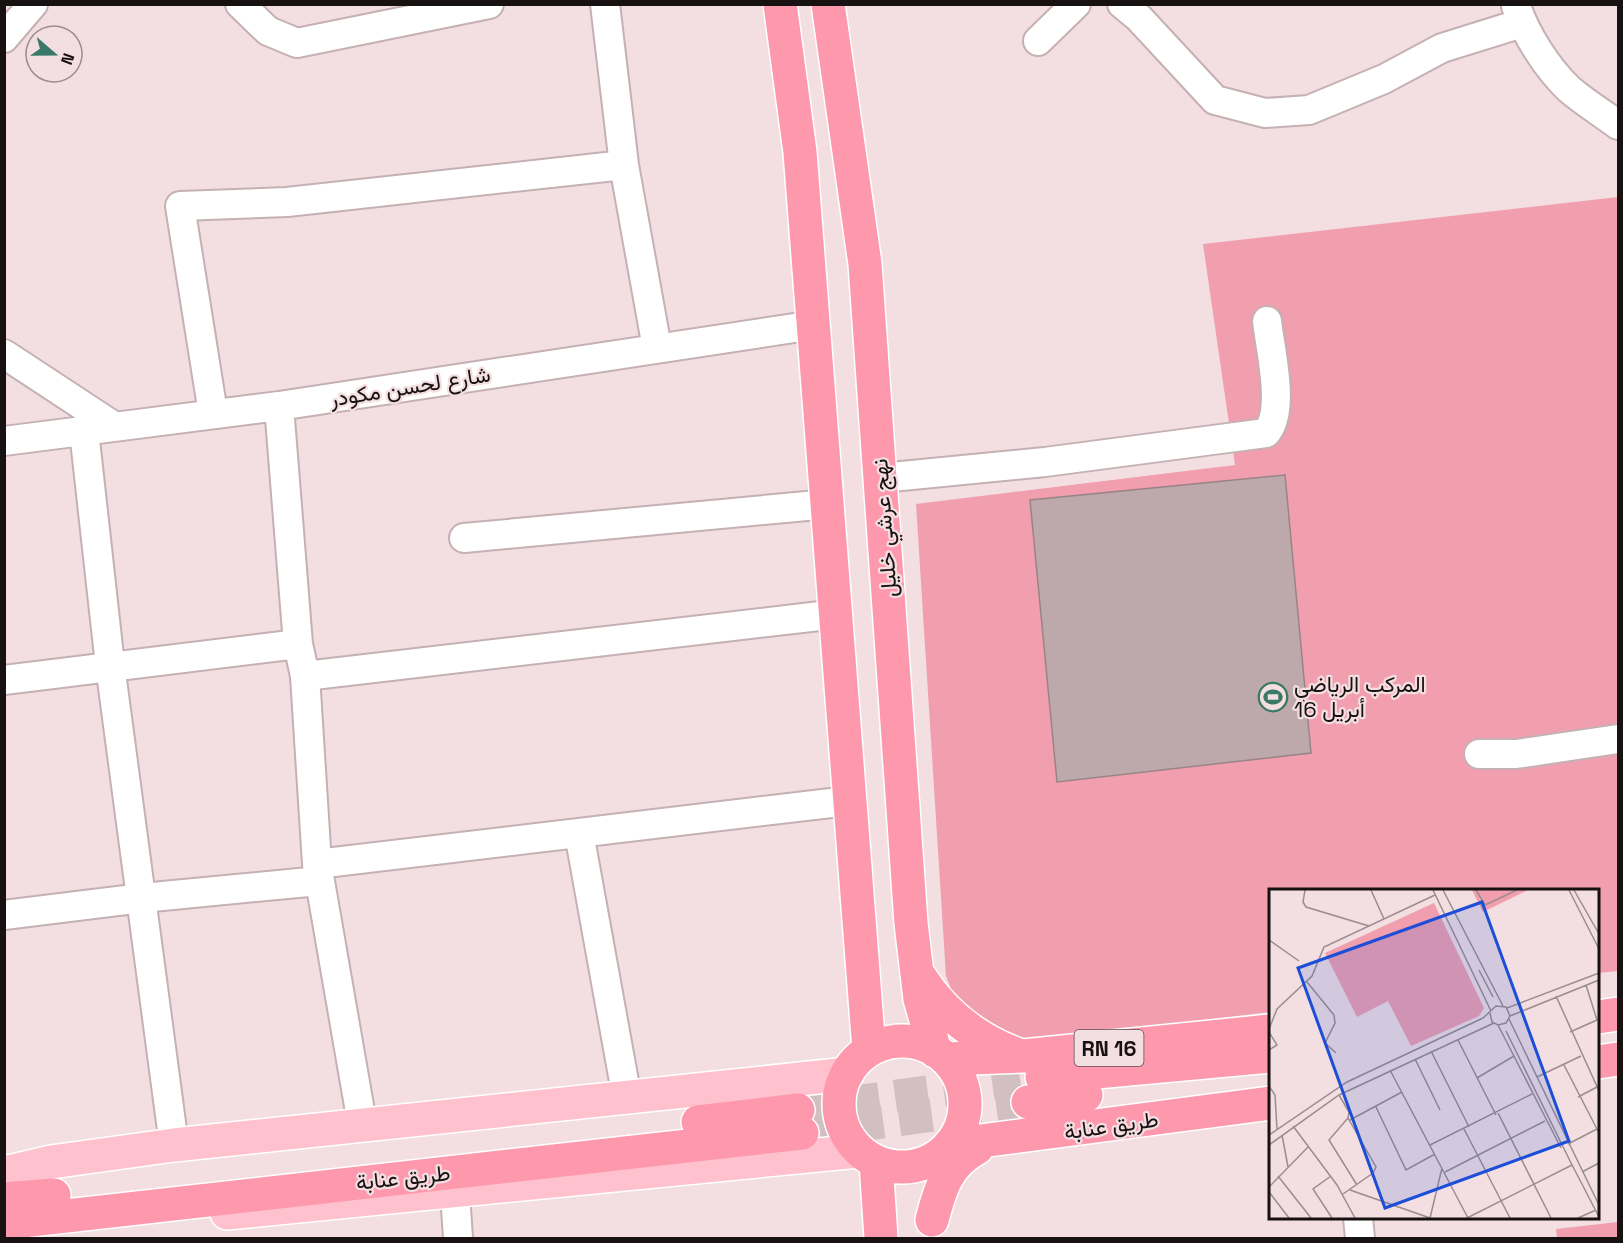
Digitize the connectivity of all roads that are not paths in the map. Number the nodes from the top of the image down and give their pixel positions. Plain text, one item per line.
1 (33, 4) edge
2 (240, 4) edge
3 (489, 4) edge
4 (604, 4) edge
5 (780, 4) edge
6 (828, 4) edge
7 (1076, 4) edge
8 (1122, 4) edge
9 (1519, 14) edge
10 (4, 38) edge
11 (1038, 41) dead end
12 (1618, 125) edge
13 (624, 165) junction
14 (1267, 321) dead end
15 (814, 325) junction
16 (657, 348) junction
17 (4, 354) edge
18 (279, 406) junction
19 (213, 413) junction
20 (112, 425) junction
21 (84, 431) junction
22 (4, 441) edge
23 (881, 478) junction
24 (828, 504) junction
25 (464, 538) dead end
26 (837, 614) junction
27 (298, 644) junction
28 (110, 665) junction
29 (304, 676) junction
30 (4, 680) edge
31 (1618, 739) edge
32 (1479, 754) dead end
33 (848, 801) junction
34 (579, 833) junction
35 (318, 873) junction
36 (142, 898) junction
37 (4, 915) edge
38 (917, 972) junction
39 (1618, 998) edge
40 (1599, 1000) edge
41 (1618, 1014) edge
42 (1599, 1017) edge
43 (1269, 1031) edge
44 (1618, 1034) edge
45 (1599, 1036) edge
46 (869, 1050) junction
47 (941, 1055) junction
48 (1269, 1056) edge
49 (1618, 1059) edge
50 (1599, 1062) edge
51 (847, 1074) junction
52 (1269, 1076) edge
53 (1024, 1079) junction
54 (627, 1098) junction
55 (1269, 1103) edge
56 (362, 1123) junction
57 (998, 1140) junction
58 (174, 1145) junction
59 (940, 1153) junction
60 (868, 1156) junction
61 (4, 1173) edge
62 (455, 1193) junction
63 (4, 1199) edge
64 (1358, 1219) edge
65 (4, 1223) edge
66 (933, 1229) edge
67 (4, 1234) edge
68 (458, 1239) edge
69 (881, 1239) edge
70 (1360, 1239) edge

1 - 10 street
2 - 3 street
4 - 13 street
5 - 15 highway
6 - 23 highway, نهج عرشي خليل
7 - 11 street
8 - 9 street
9 - 12 street
13 - 16 street
13 - 19 street
14 - 23 street
15 - 16 street, شارع لحسن مكودر
15 - 24 highway
16 - 18 street, شارع لحسن مكودر
17 - 20 street
18 - 19 street, شارع لحسن مكودر
18 - 27 street
19 - 20 street, شارع لحسن مكودر
20 - 21 street, شارع لحسن مكودر
21 - 22 street, شارع لحسن مكودر
21 - 28 street
23 - 38 highway, نهج عرشي خليل
24 - 25 street
24 - 26 highway
26 - 29 street
26 - 33 highway
27 - 28 street
27 - 29 street
28 - 30 street
28 - 36 street
29 - 35 street
31 - 32 street
33 - 34 street
33 - 46 highway
34 - 35 street
34 - 54 street
35 - 36 street
35 - 56 street
36 - 37 street
36 - 58 street
38 - 47 highway, نهج عرشي خليل
38 - 53 highway
39 - 40 highway
41 - 42 highway
43 - 53 highway, طريق عنابة / RN 16
44 - 45 highway
46 - 47 highway
46 - 51 highway
47 - 53 highway, طريق عنابة / RN 16
47 - 59 highway
48 - 53 highway, طريق عنابة
49 - 50 highway
51 - 54 main road
51 - 60 highway
52 - 53 highway, طريق عنابة
54 - 56 main road
55 - 57 highway, طريق عنابة
56 - 58 main road
57 - 59 highway, طريق عنابة
57 - 66 highway
58 - 61 main road
59 - 60 highway
59 - 66 highway
60 - 62 main road
60 - 69 highway
62 - 67 main road
62 - 68 street
63 - 65 highway, طريق عنابة
64 - 70 street

